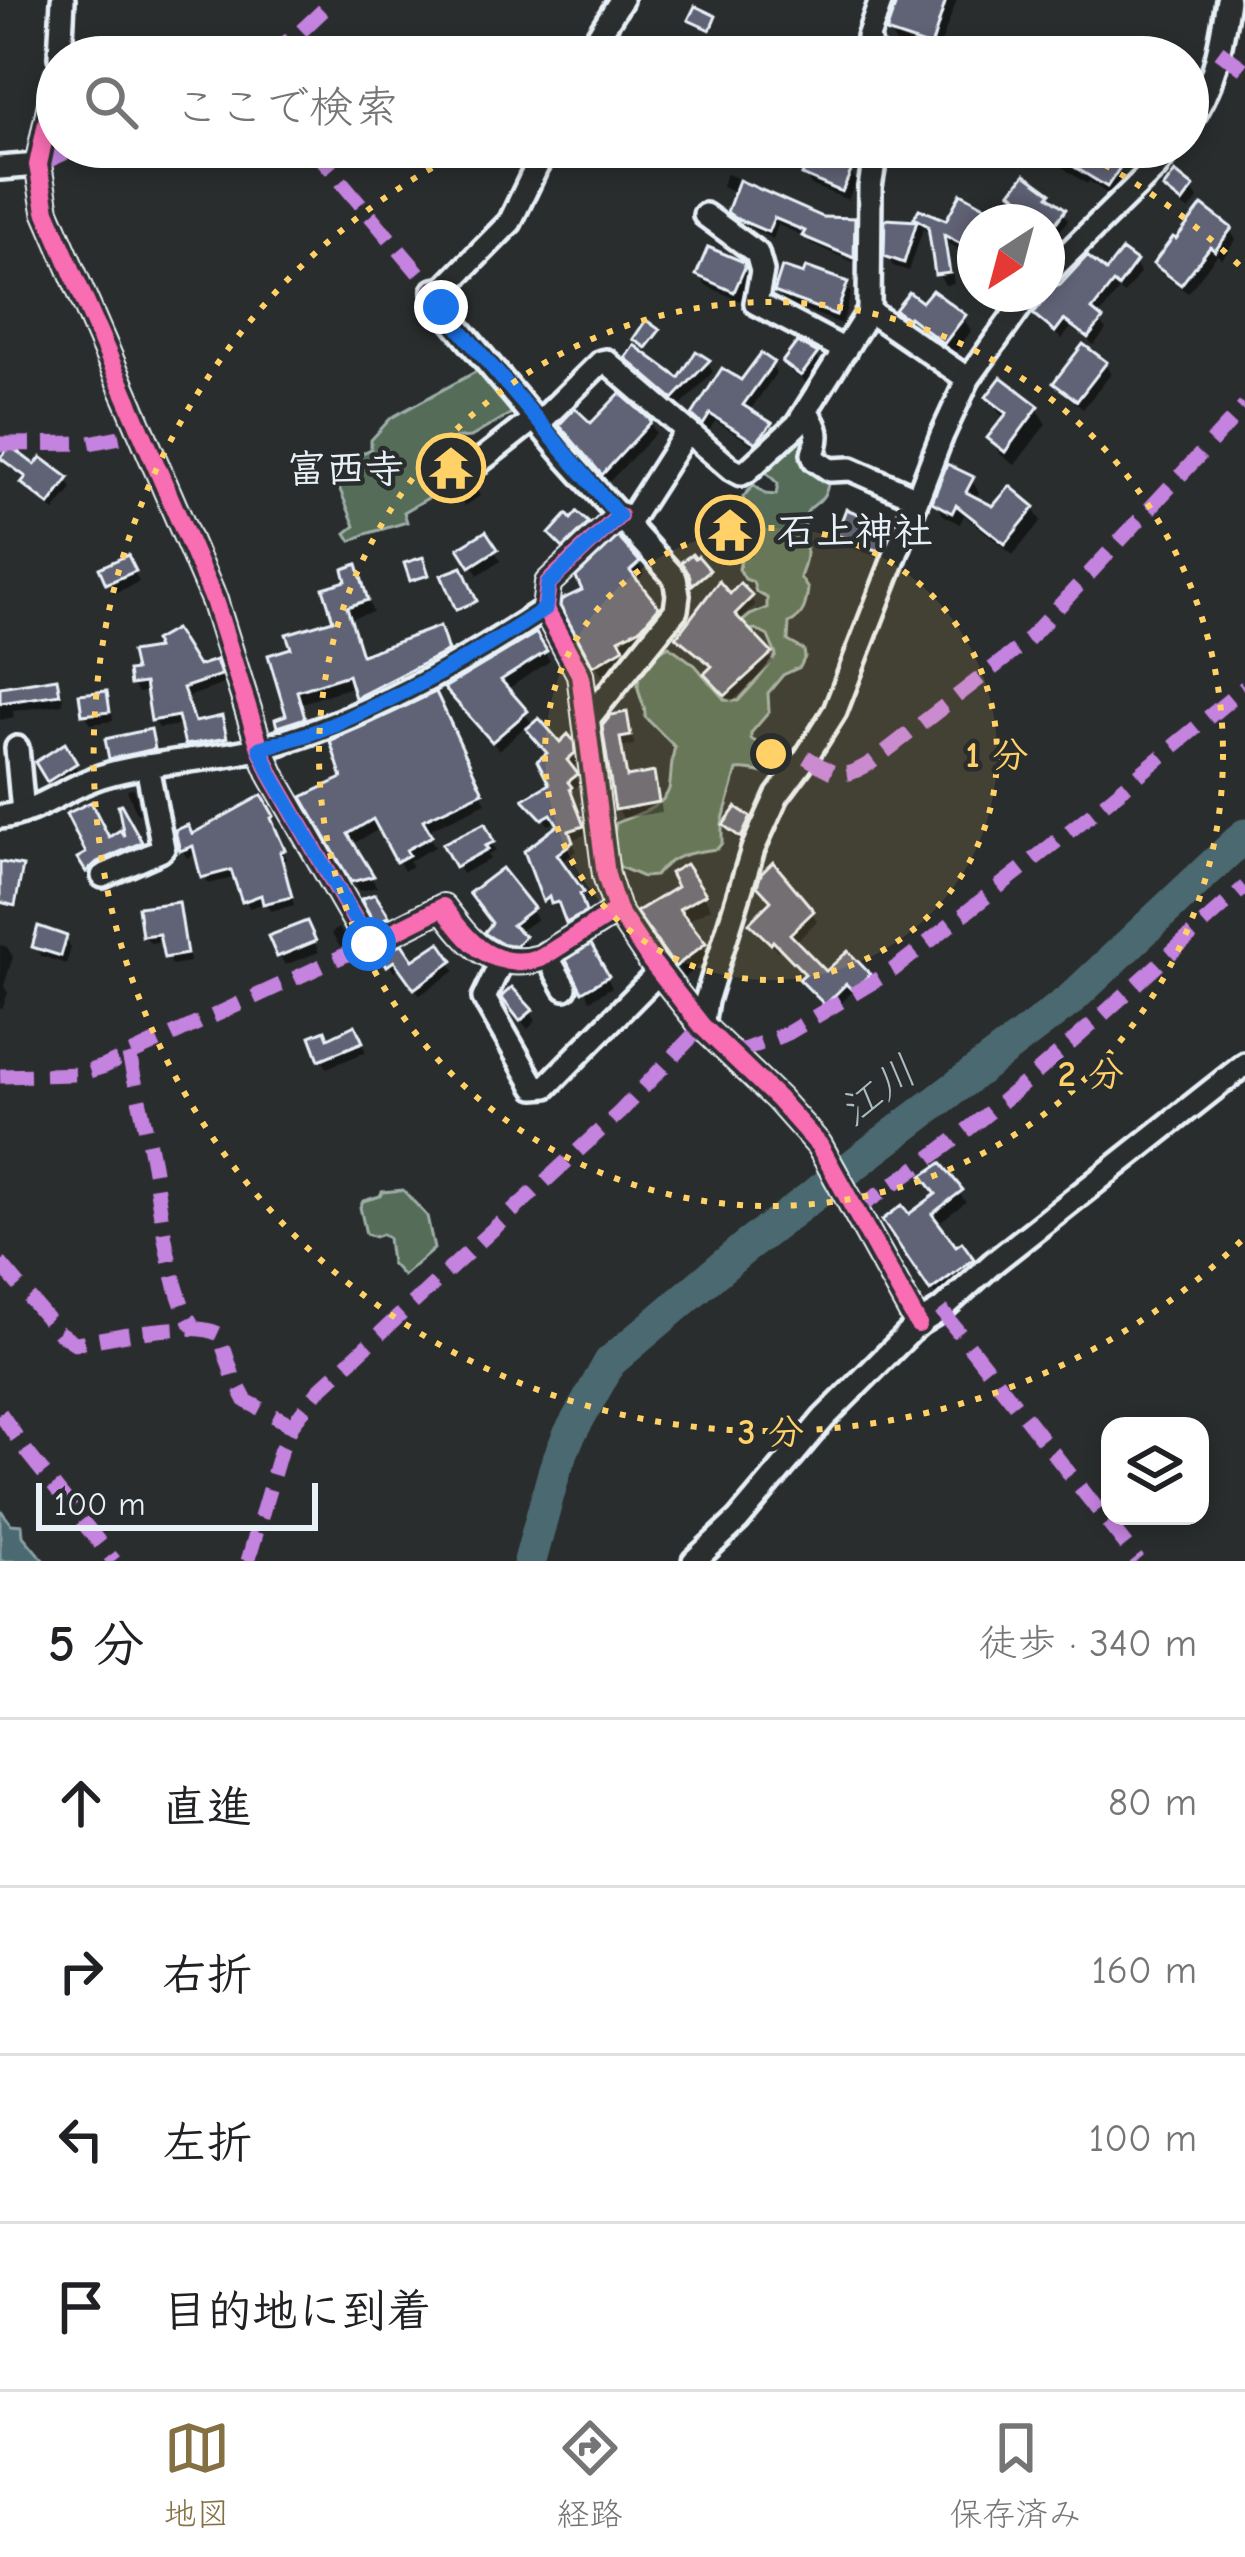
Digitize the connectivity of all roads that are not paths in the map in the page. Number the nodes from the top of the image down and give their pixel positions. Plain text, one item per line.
1 (63, 0) edge
2 (621, 0) edge
3 (881, 0) edge
4 (1228, 0) edge
5 (61, 36) edge
6 (598, 36) edge
7 (868, 36) edge
8 (1209, 83) edge
9 (36, 165) edge
10 (0, 168) edge
11 (39, 168) edge
12 (536, 168) edge
13 (874, 168) edge
14 (1155, 168) edge
15 (705, 215) dead end
16 (1065, 256) edge
17 (869, 311) junction
18 (1016, 312) edge
19 (845, 350) junction
20 (968, 380) junction
21 (807, 412) junction
22 (536, 421) junction
23 (687, 431) junction
24 (479, 462) dead end
25 (917, 498) junction
26 (623, 521) junction
27 (545, 609) junction
28 (588, 719) junction
29 (17, 748) dead end
30 (260, 748) junction
31 (147, 766) junction
32 (11, 815) edge
33 (103, 876) dead end
34 (616, 910) junction
35 (546, 954) junction
36 (502, 960) junction
37 (659, 972) junction
38 (565, 988) dead end
39 (702, 1026) junction
40 (1245, 1064) edge
41 (918, 1324) junction
42 (694, 1561) edge

1 - 5 street
2 - 6 street
3 - 7 street
4 - 8 street
9 - 10 street
11 - 30 street
12 - 22 street
13 - 17 street
14 - 16 street
15 - 19 street
17 - 19 street
17 - 20 street
18 - 20 street
19 - 21 street
20 - 25 street
21 - 23 street
21 - 25 street
22 - 23 street
22 - 24 street
22 - 26 street
23 - 26 street
25 - 39 street
26 - 27 street
26 - 28 street
27 - 28 street
27 - 30 street
28 - 34 street
29 - 32 street
30 - 31 street
30 - 36 street
31 - 32 street
31 - 33 street
34 - 35 street
34 - 37 street
35 - 36 street
35 - 38 street
36 - 37 street
37 - 39 street
39 - 41 street
40 - 41 street
41 - 42 street

